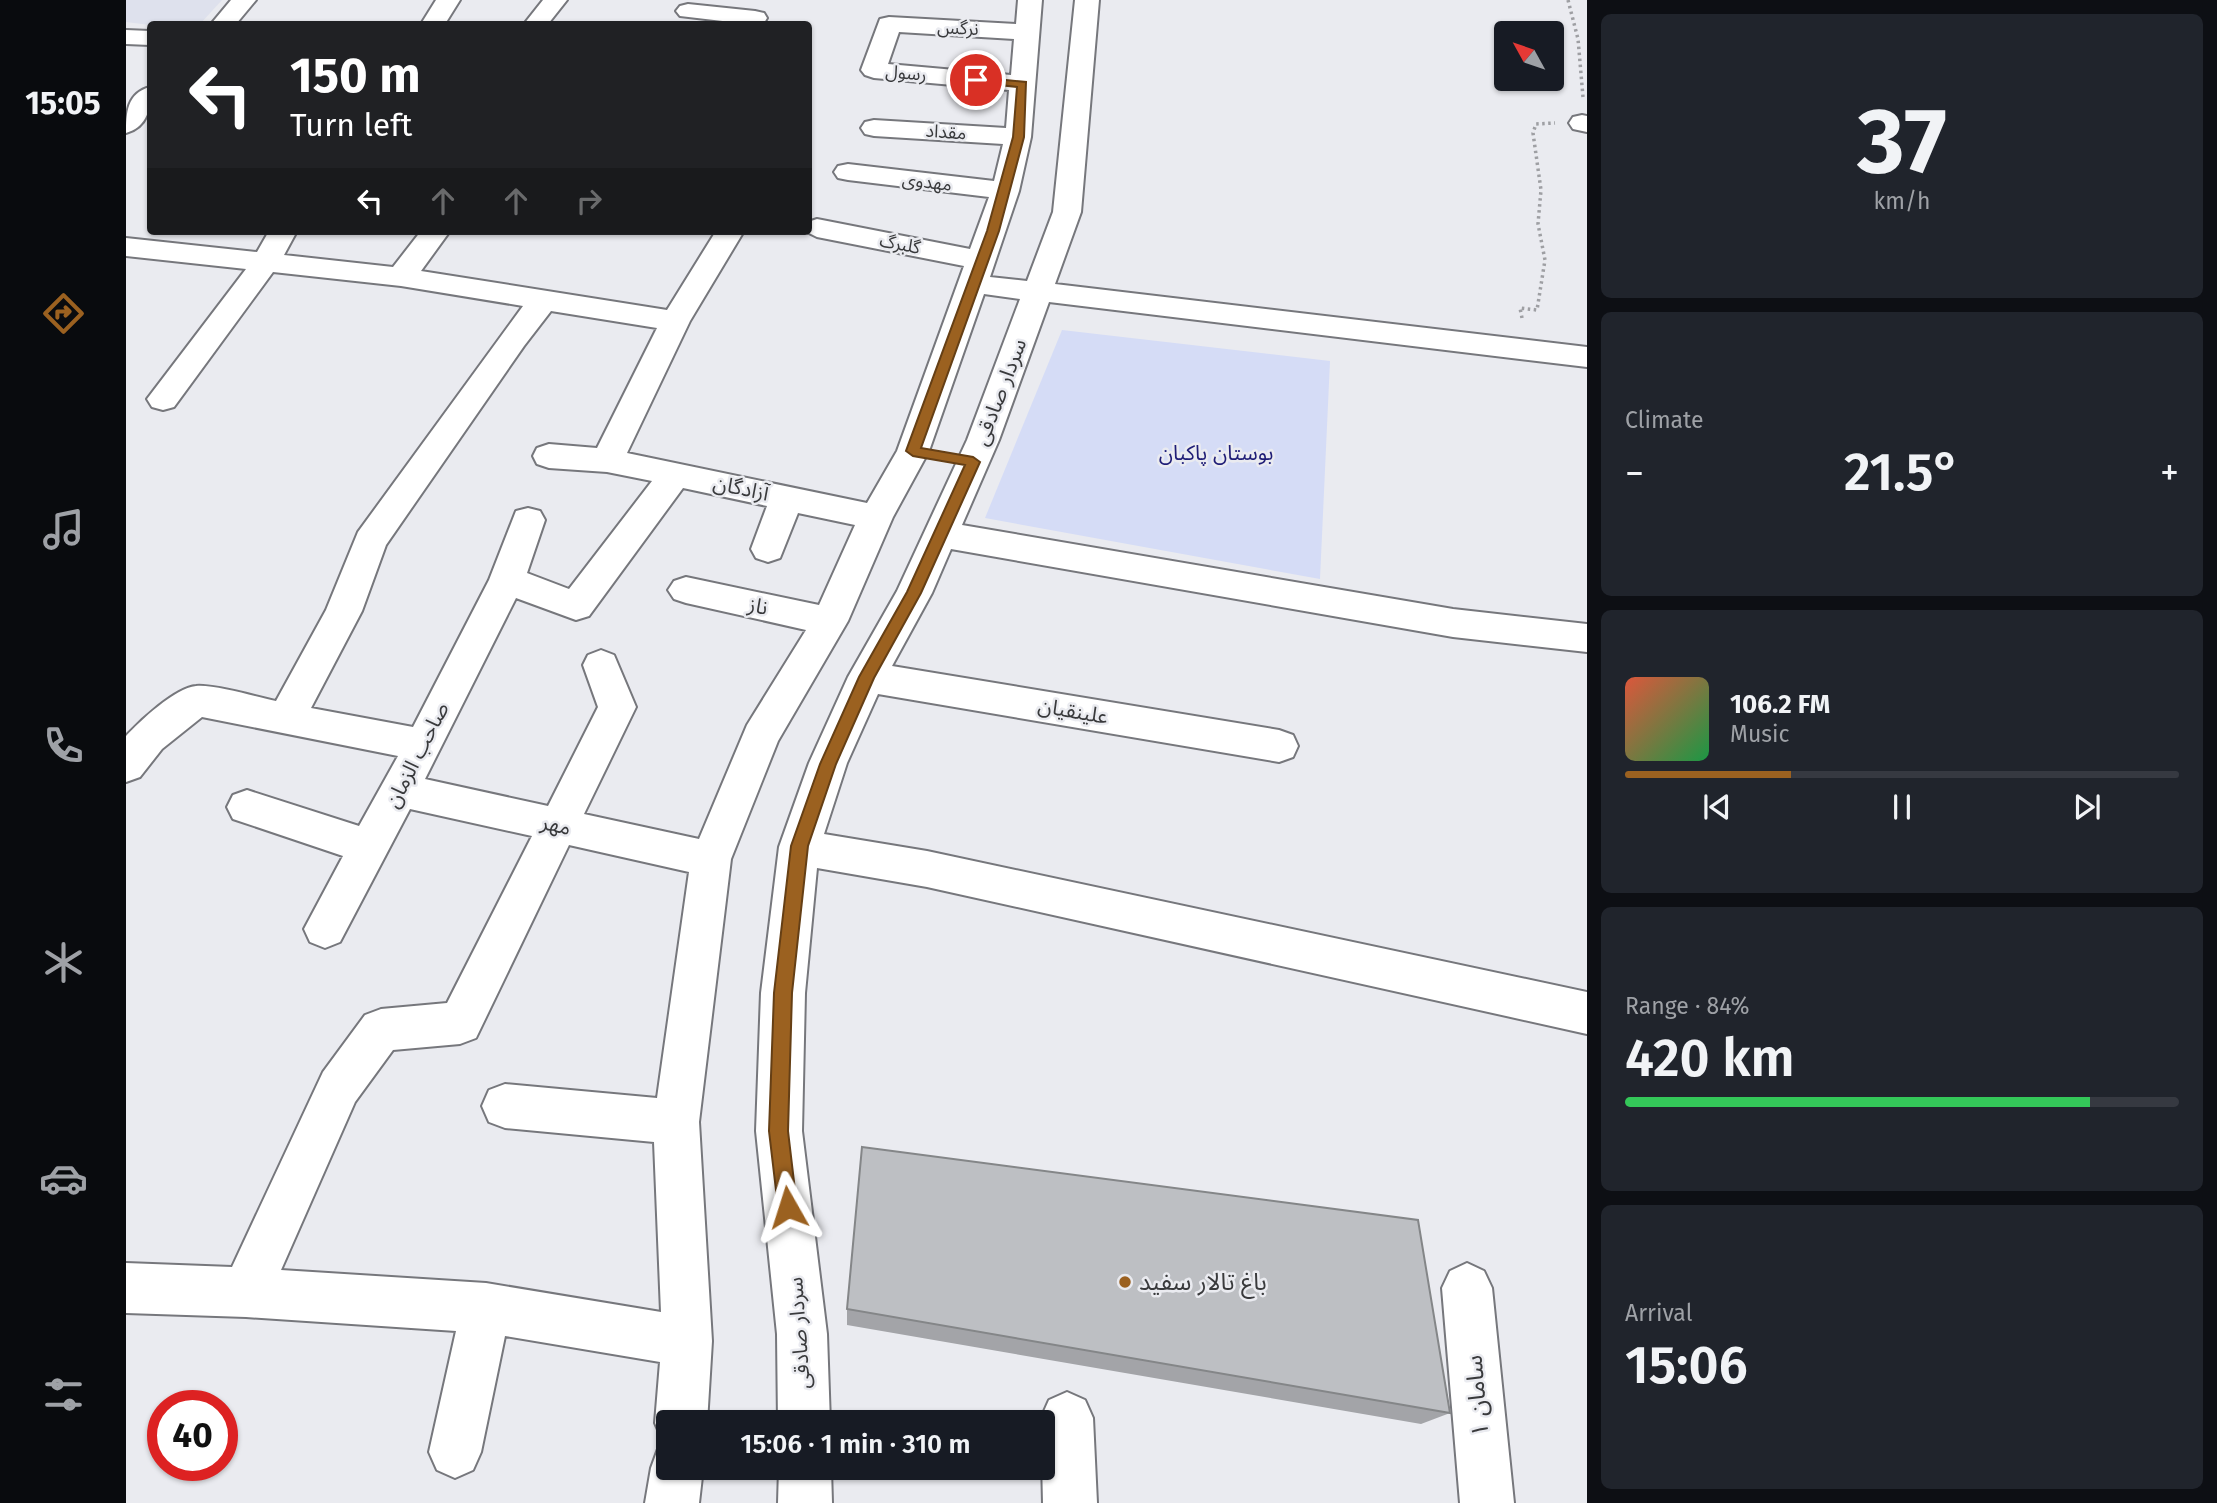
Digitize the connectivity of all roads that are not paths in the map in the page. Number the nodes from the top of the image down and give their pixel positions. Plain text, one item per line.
1 (244, 0) edge
2 (448, 0) edge
3 (555, 0) edge
4 (1087, 0) edge
5 (687, 12) edge
6 (1028, 16) edge
7 (755, 18) dead end
8 (226, 21) edge
9 (435, 21) edge
10 (538, 21) edge
11 (126, 37) edge
12 (147, 38) edge
13 (874, 70) joint
14 (1023, 84) junction
15 (147, 100) edge
16 (126, 125) edge
17 (874, 128) dead end
18 (1018, 137) junction
19 (849, 172) dead end
20 (1005, 191) junction
21 (817, 228) dead end
22 (281, 235) edge
23 (433, 235) edge
24 (728, 235) edge
25 (126, 247) edge
26 (266, 262) junction
27 (978, 272) junction
28 (401, 277) junction
29 (1038, 292) junction
30 (544, 300) junction
31 (675, 321) junction
32 (1587, 357) edge
33 (163, 399) dead end
34 (913, 451) junction
35 (549, 456) dead end
36 (607, 460) junction
37 (973, 462) junction
38 (675, 474) junction
39 (787, 497) junction
40 (876, 517) junction
41 (528, 520) dead end
42 (939, 534) junction
43 (768, 549) dead end
44 (507, 580) junction
45 (686, 590) dead end
46 (830, 621) junction
47 (1587, 638) edge
48 (601, 665) dead end
49 (867, 677) junction
50 (286, 718) junction
51 (422, 745) junction
52 (1279, 746) dead end
53 (126, 766) edge
54 (400, 790) junction
55 (247, 807) dead end
56 (558, 826) junction
57 (799, 846) junction
58 (369, 847) junction
59 (711, 859) junction
60 (324, 929) dead end
61 (1587, 1013) edge
62 (505, 1106) dead end
63 (676, 1122) junction
64 (126, 1288) edge
65 (1467, 1288) dead end
66 (246, 1292) junction
67 (486, 1308) junction
68 (687, 1341) junction
69 (682, 1410) edge
70 (804, 1410) edge
71 (1067, 1418) dead end
72 (455, 1452) dead end
73 (676, 1480) edge
74 (805, 1480) edge
75 (673, 1503) edge
76 (805, 1503) edge
77 (1070, 1503) edge
78 (1487, 1503) edge

1 - 8 street
2 - 9 street
3 - 10 street
4 - 29 street, سردار صادقی
5 - 7 street
6 - 13 street, نرگس
6 - 14 street
11 - 12 street
13 - 14 street, رسول
14 - 18 street
15 - 16 street
17 - 18 street, مقداد
18 - 20 street
19 - 20 street, مهدوی
20 - 27 street
21 - 27 street, گلبرگ
22 - 26 street
23 - 28 street
24 - 31 street
25 - 26 street
26 - 28 street
26 - 33 street
27 - 29 street, گلبرگ
27 - 34 street
28 - 30 street
29 - 32 street, گلبرگ
29 - 37 street, سردار صادقی
30 - 31 street
30 - 50 street
31 - 36 street
34 - 37 street
34 - 40 street
35 - 36 street, آزادگان
36 - 38 street, آزادگان
37 - 42 street, سردار صادقی
38 - 39 street, آزادگان
38 - 44 street
39 - 40 street, آزادگان
39 - 43 street
40 - 46 street
41 - 44 street, صاحب الزمان
42 - 47 street
42 - 49 street, سردار صادقی
44 - 51 street, صاحب الزمان
45 - 46 street, ناز
46 - 59 street
48 - 56 street
49 - 52 street, علینقیان
49 - 57 street, سردار صادقی
50 - 51 street
50 - 53 street
51 - 54 street, صاحب الزمان
54 - 56 street, مهر
54 - 58 street, صاحب الزمان
55 - 58 street
56 - 59 street, مهر
56 - 66 street
57 - 61 street
57 - 70 street, سردار صادقی
58 - 60 street, صاحب الزمان
59 - 63 street
62 - 63 street
63 - 68 street
64 - 66 street
65 - 78 street, سامان ۱
66 - 67 street
67 - 68 street
67 - 72 street
68 - 69 street
71 - 77 street
73 - 75 street
74 - 76 street

